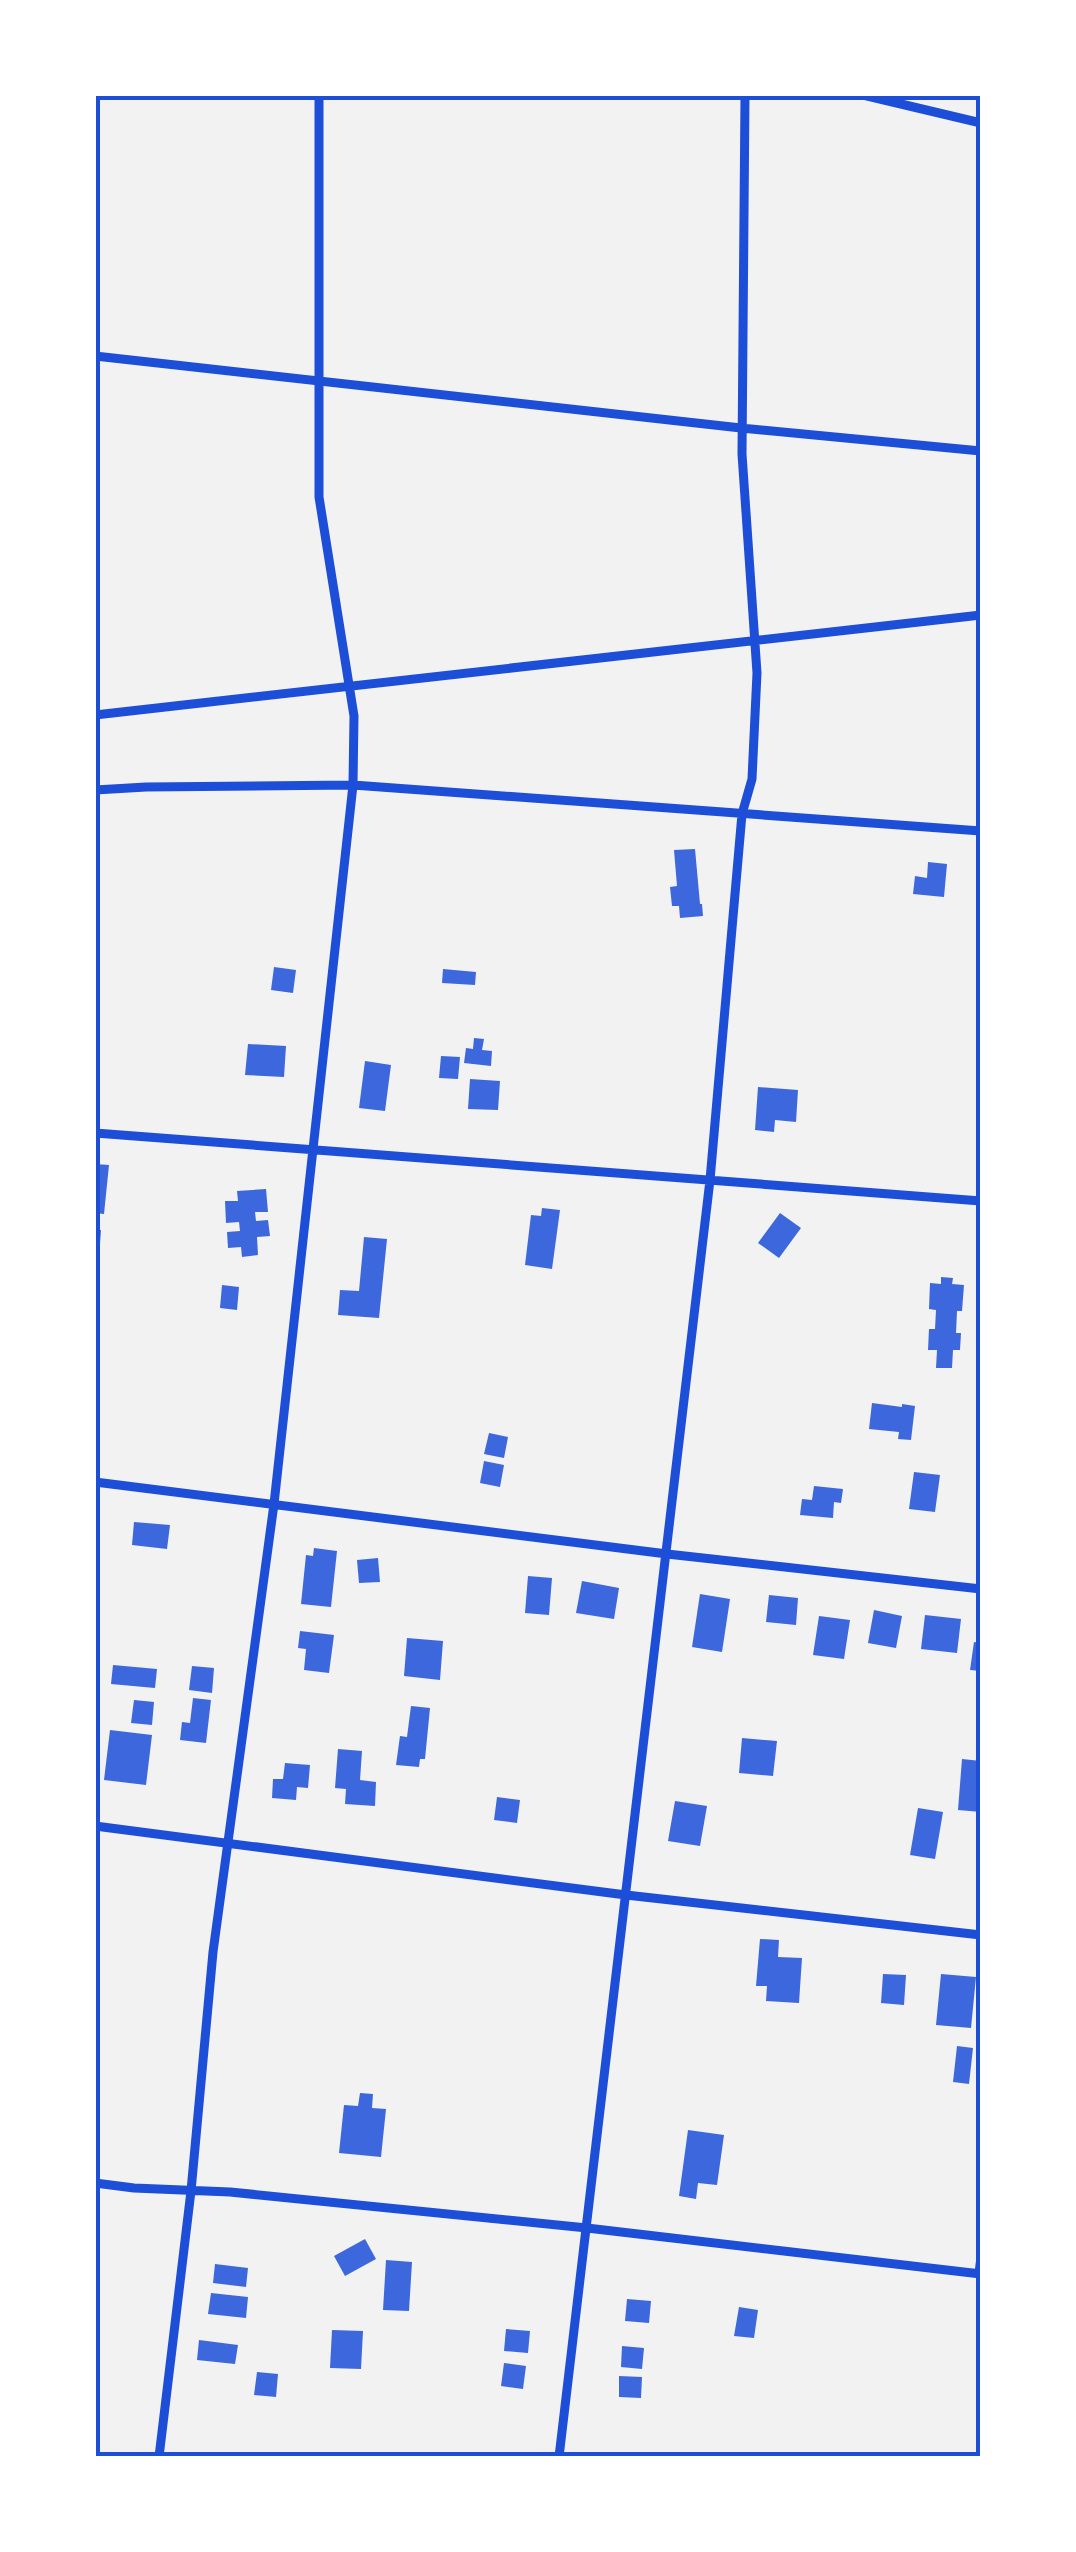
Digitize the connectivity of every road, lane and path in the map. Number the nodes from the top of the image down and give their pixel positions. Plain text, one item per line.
1 (319, 95) edge
2 (745, 95) edge
3 (863, 95) edge
4 (981, 123) edge
5 (95, 356) edge
6 (321, 382) junction
7 (741, 428) junction
8 (981, 451) edge
9 (981, 615) edge
10 (756, 642) junction
11 (349, 688) junction
12 (95, 716) edge
13 (353, 785) junction
14 (95, 790) edge
15 (742, 814) junction
16 (981, 830) edge
17 (95, 1132) edge
18 (314, 1149) junction
19 (710, 1180) junction
20 (981, 1201) edge
21 (95, 1482) edge
22 (274, 1504) junction
23 (667, 1554) junction
24 (981, 1589) edge
25 (95, 1826) edge
26 (228, 1843) junction
27 (626, 1895) junction
28 (981, 1936) edge
29 (95, 2183) edge
30 (191, 2192) junction
31 (587, 2228) junction
32 (981, 2257) edge
33 (980, 2274) edge
34 (159, 2457) edge
35 (559, 2457) edge

1 - 6 street
2 - 7 street
3 - 4 street
5 - 6 street
6 - 7 street
6 - 11 street
7 - 8 street
7 - 10 street
9 - 10 street
10 - 11 street
10 - 15 street
11 - 12 street
11 - 13 street
13 - 14 street
13 - 15 street
13 - 18 street
15 - 16 street
15 - 19 street
17 - 18 street
18 - 19 street
18 - 22 street
19 - 20 street
19 - 23 street
21 - 22 street
22 - 23 street
22 - 26 street
23 - 24 street
23 - 27 street
25 - 26 street
26 - 27 street
26 - 30 street
27 - 28 street
27 - 31 street
29 - 30 street
30 - 31 street
30 - 34 street
31 - 33 street
31 - 35 street
32 - 33 street

